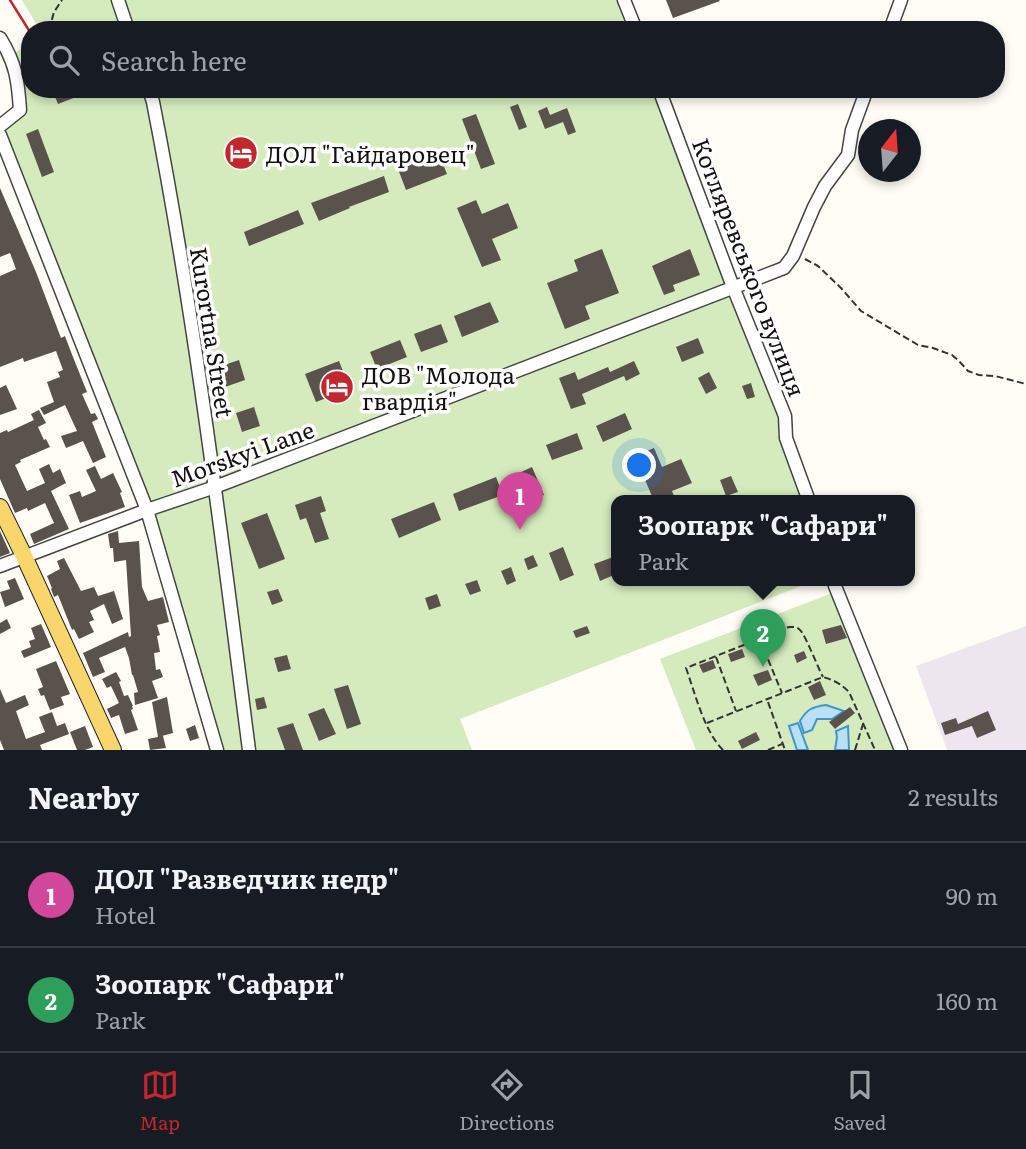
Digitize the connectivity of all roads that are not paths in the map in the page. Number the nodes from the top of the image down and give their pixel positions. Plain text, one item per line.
1 (118, 0) edge
2 (624, 0) edge
3 (901, 0) edge
4 (125, 21) edge
5 (632, 21) edge
6 (893, 21) edge
7 (0, 38) edge
8 (152, 98) edge
9 (662, 98) edge
10 (864, 98) edge
11 (0, 126) edge
12 (0, 135) edge
13 (733, 287) junction
14 (215, 487) junction
15 (807, 495) edge
16 (0, 507) edge
17 (147, 510) junction
18 (24, 556) junction
19 (0, 566) edge
20 (835, 586) edge
21 (113, 750) edge
22 (217, 750) edge
23 (249, 750) edge
24 (901, 750) edge

1 - 4 street
2 - 5 street
3 - 6 street
7 - 11 street
8 - 14 street, Kurortna Street
9 - 13 street, Котляревського вулиця
10 - 13 street, Morskyi Lane
12 - 17 street
13 - 14 street, Morskyi Lane
13 - 15 street, Котляревського вулиця
14 - 17 street, Morskyi Lane
14 - 23 street, Kurortna Street
16 - 18 main road
17 - 18 street, Morskyi Lane
17 - 22 street
18 - 19 street, Morskyi Lane
18 - 21 main road
20 - 24 street

